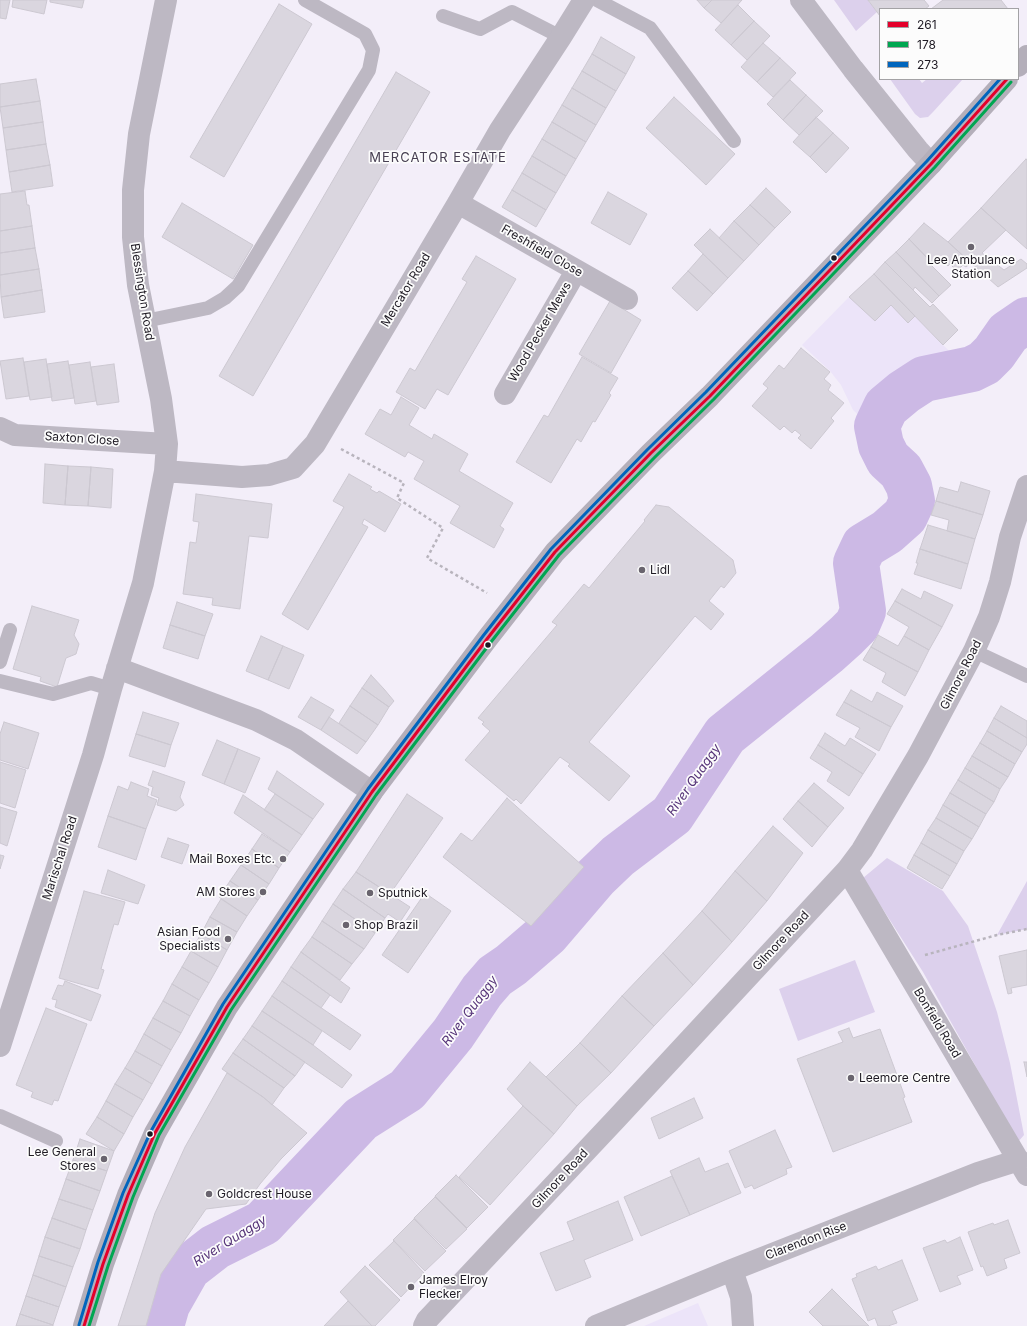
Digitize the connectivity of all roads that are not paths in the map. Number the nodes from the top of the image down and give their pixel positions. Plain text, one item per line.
1 (166, 0) edge
2 (305, 0) edge
3 (584, 0) edge
4 (598, 0) edge
5 (801, 0) edge
6 (443, 16) dead end
7 (561, 37) junction
8 (1027, 56) edge
9 (1019, 65) edge
10 (1006, 80) edge
11 (734, 141) dead end
12 (931, 164) junction
13 (458, 203) junction
14 (576, 271) junction
15 (627, 300) dead end
16 (145, 321) junction
17 (505, 394) dead end
18 (0, 428) edge
19 (166, 444) junction
20 (165, 471) junction
21 (1027, 486) edge
22 (143, 583) joint
23 (10, 630) dead end
24 (974, 652) junction
25 (0, 662) edge
26 (1027, 676) edge
27 (114, 678) junction
28 (0, 681) edge
29 (372, 792) junction
30 (847, 870) junction
31 (0, 1046) edge
32 (0, 1116) edge
33 (56, 1141) dead end
34 (1023, 1167) edge
35 (732, 1270) junction
36 (84, 1326) edge
37 (424, 1326) edge
38 (596, 1326) edge
39 (743, 1326) edge

1 - 16 street, Blessington Road
2 - 16 lane
3 - 7 street, Mercator Road
4 - 11 lane
5 - 12 street
6 - 7 lane
7 - 13 street, Mercator Road
8 - 9 highway
10 - 12 highway
12 - 29 highway
13 - 14 street, Freshfield Close
13 - 20 street, Mercator Road
14 - 15 street, Freshfield Close
14 - 17 street, Wood Pecker Mews
16 - 19 street, Blessington Road
18 - 19 street, Saxton Close
19 - 20 street, Blessington Road
20 - 22 street, Blessington Road
21 - 24 street, Gilmore Road
22 - 27 street, Marischal Road
23 - 25 lane
24 - 26 lane
24 - 30 street, Gilmore Road
27 - 28 lane
27 - 29 street
27 - 31 street, Marischal Road
29 - 36 highway
30 - 34 street, Bonfield Road
30 - 37 street, Gilmore Road
32 - 33 lane
34 - 35 street, Clarendon Rise
35 - 38 street, Clarendon Rise
35 - 39 street

